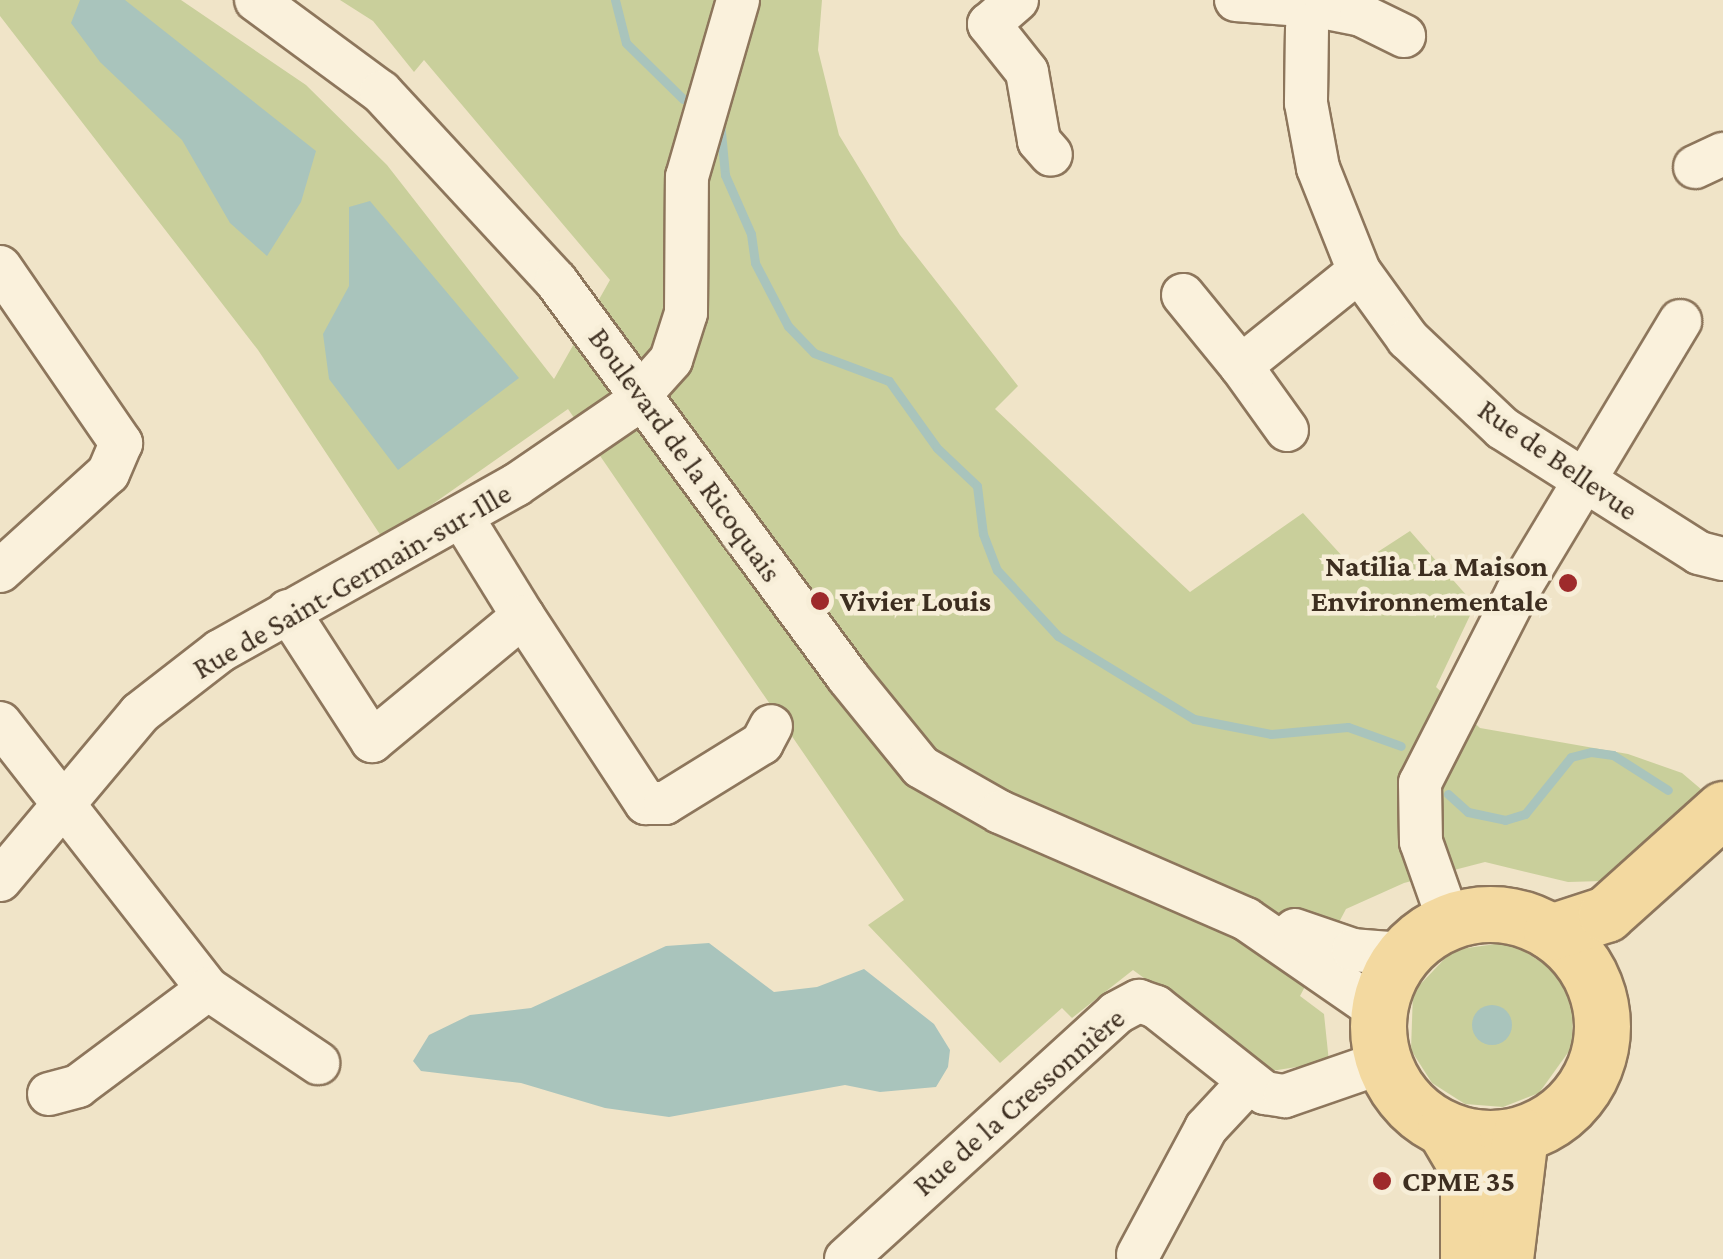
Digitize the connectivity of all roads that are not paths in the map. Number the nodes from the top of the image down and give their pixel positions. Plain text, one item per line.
1 (256, 0) edge
2 (738, 0) edge
3 (1017, 0) edge
4 (1236, 0) edge
5 (1308, 8) edge
6 (1404, 36) dead end
7 (1051, 155) dead end
8 (0, 267) edge
9 (1359, 270) junction
10 (1183, 295) dead end
11 (1680, 321) dead end
12 (1241, 366) junction
13 (642, 393) junction
14 (1286, 430) dead end
15 (1581, 482) junction
16 (463, 518) junction
17 (1715, 564) edge
18 (0, 571) edge
19 (288, 611) junction
20 (524, 616) junction
21 (0, 723) edge
22 (771, 726) dead end
23 (67, 800) junction
24 (1723, 809) edge
25 (1723, 844) edge
26 (0, 880) edge
27 (1246, 919) junction
28 (1449, 921) junction
29 (1551, 932) junction
30 (1403, 954) junction
31 (1594, 986) junction
32 (208, 989) junction
33 (1381, 1036) junction
34 (318, 1063) dead end
35 (1248, 1083) junction
36 (49, 1094) dead end
37 (1445, 1130) junction
38 (1520, 1134) junction
39 (1138, 1255) dead end
40 (846, 1259) edge
41 (1468, 1259) edge
42 (1505, 1259) edge

1 - 13 street, Boulevard de la Ricoquais
2 - 13 street, Rue de Saint-Germain-sur-Ille
3 - 7 street
4 - 5 street
5 - 6 street
5 - 9 street, Rue de Bellevue
8 - 18 street
9 - 12 street
9 - 15 street, Rue de Bellevue
10 - 12 street
11 - 15 street
12 - 14 street
13 - 16 street, Rue de Saint-Germain-sur-Ille
13 - 27 street, Boulevard de la Ricoquais
15 - 17 street, Rue de Bellevue
15 - 28 street
16 - 19 street, Rue de Saint-Germain-sur-Ille
16 - 20 street
19 - 20 street
19 - 23 street, Rue de Saint-Germain-sur-Ille
20 - 22 street
21 - 23 street
23 - 26 street, Rue de Saint-Germain-sur-Ille
23 - 32 street
24 - 29 main road
25 - 31 main road
27 - 30 street, Boulevard de la Ricoquais
27 - 33 street, Boulevard de la Ricoquais
28 - 29 main road
28 - 30 main road
29 - 31 main road
30 - 33 main road
31 - 38 main road
32 - 34 street
32 - 36 street
33 - 35 street, Rue de la Cressonnière
33 - 37 main road
35 - 39 street
35 - 40 street, Rue de la Cressonnière
37 - 38 main road
37 - 41 main road
38 - 42 main road

